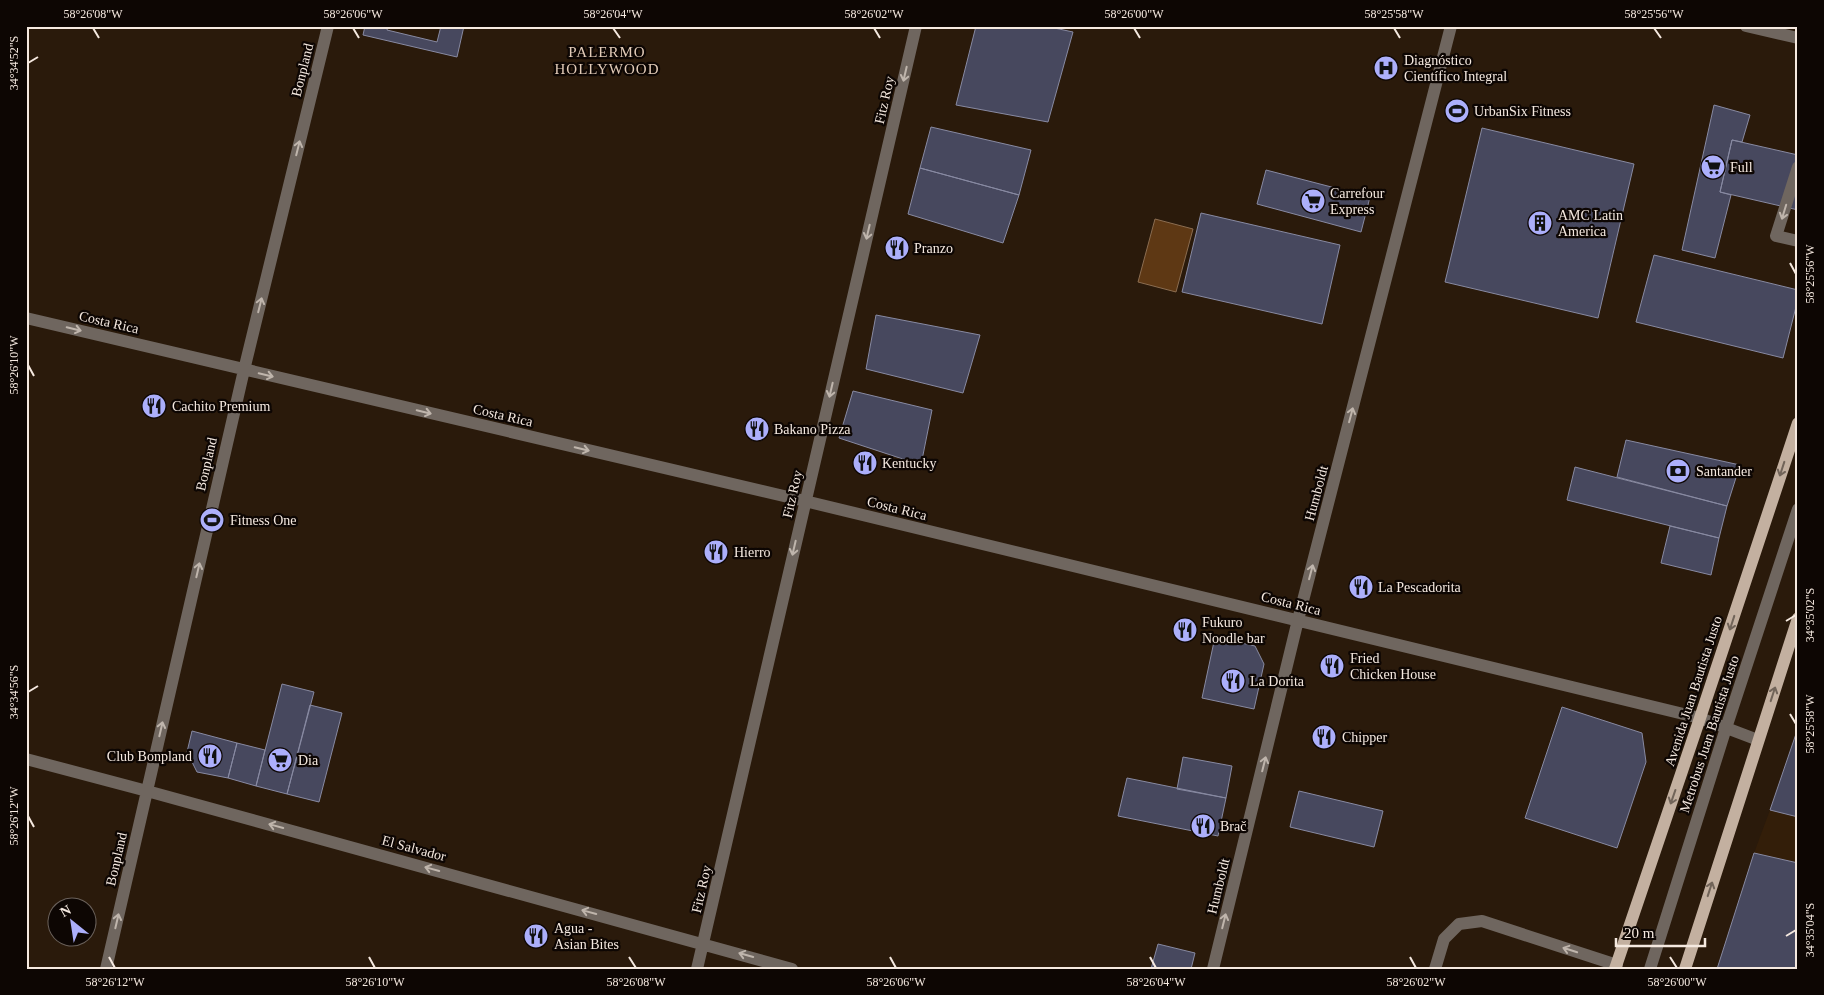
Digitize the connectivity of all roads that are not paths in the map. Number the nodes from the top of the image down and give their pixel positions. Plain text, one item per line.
1 (328, 26) edge
2 (916, 26) edge
3 (1451, 26) edge
4 (1746, 26) edge
5 (1798, 38) edge
6 (1798, 167) edge
7 (1798, 242) edge
8 (26, 318) edge
9 (244, 370) junction
10 (1798, 423) edge
11 (805, 501) junction
12 (1798, 509) edge
13 (1798, 618) edge
14 (1298, 620) junction
15 (1700, 718) junction
16 (1726, 728) junction
17 (1758, 740) junction
18 (26, 759) edge
19 (147, 791) junction
20 (703, 943) junction
21 (1616, 967) edge
22 (106, 969) edge
23 (697, 969) edge
24 (792, 969) edge
25 (1212, 969) edge
26 (1436, 969) edge
27 (1650, 969) edge
28 (1685, 969) edge

9 -> 1 street, Bonpland
2 -> 11 street, Fitz Roy
14 -> 3 street, Humboldt
4 - 5 street
6 -> 7 street
8 -> 9 street, Costa Rica
9 -> 11 street, Costa Rica
19 -> 9 street, Bonpland
10 -> 15 main road, Avenida Juan Bautista Justo
11 - 14 street, Costa Rica
11 -> 20 street, Fitz Roy
12 - 16 street, Metrobus Juan Bautista Justo
17 -> 13 main road
14 - 15 street, Costa Rica
25 -> 14 street, Humboldt
15 - 16 street, Costa Rica
15 -> 21 main road, Avenida Juan Bautista Justo
16 - 17 street, Costa Rica
16 - 27 street, Metrobus Juan Bautista Justo
28 -> 17 main road
18 - 19 street, El Salvador
20 -> 19 street, El Salvador
22 -> 19 street, Bonpland
20 - 23 street, Fitz Roy
24 -> 20 street, El Salvador
21 -> 26 street

